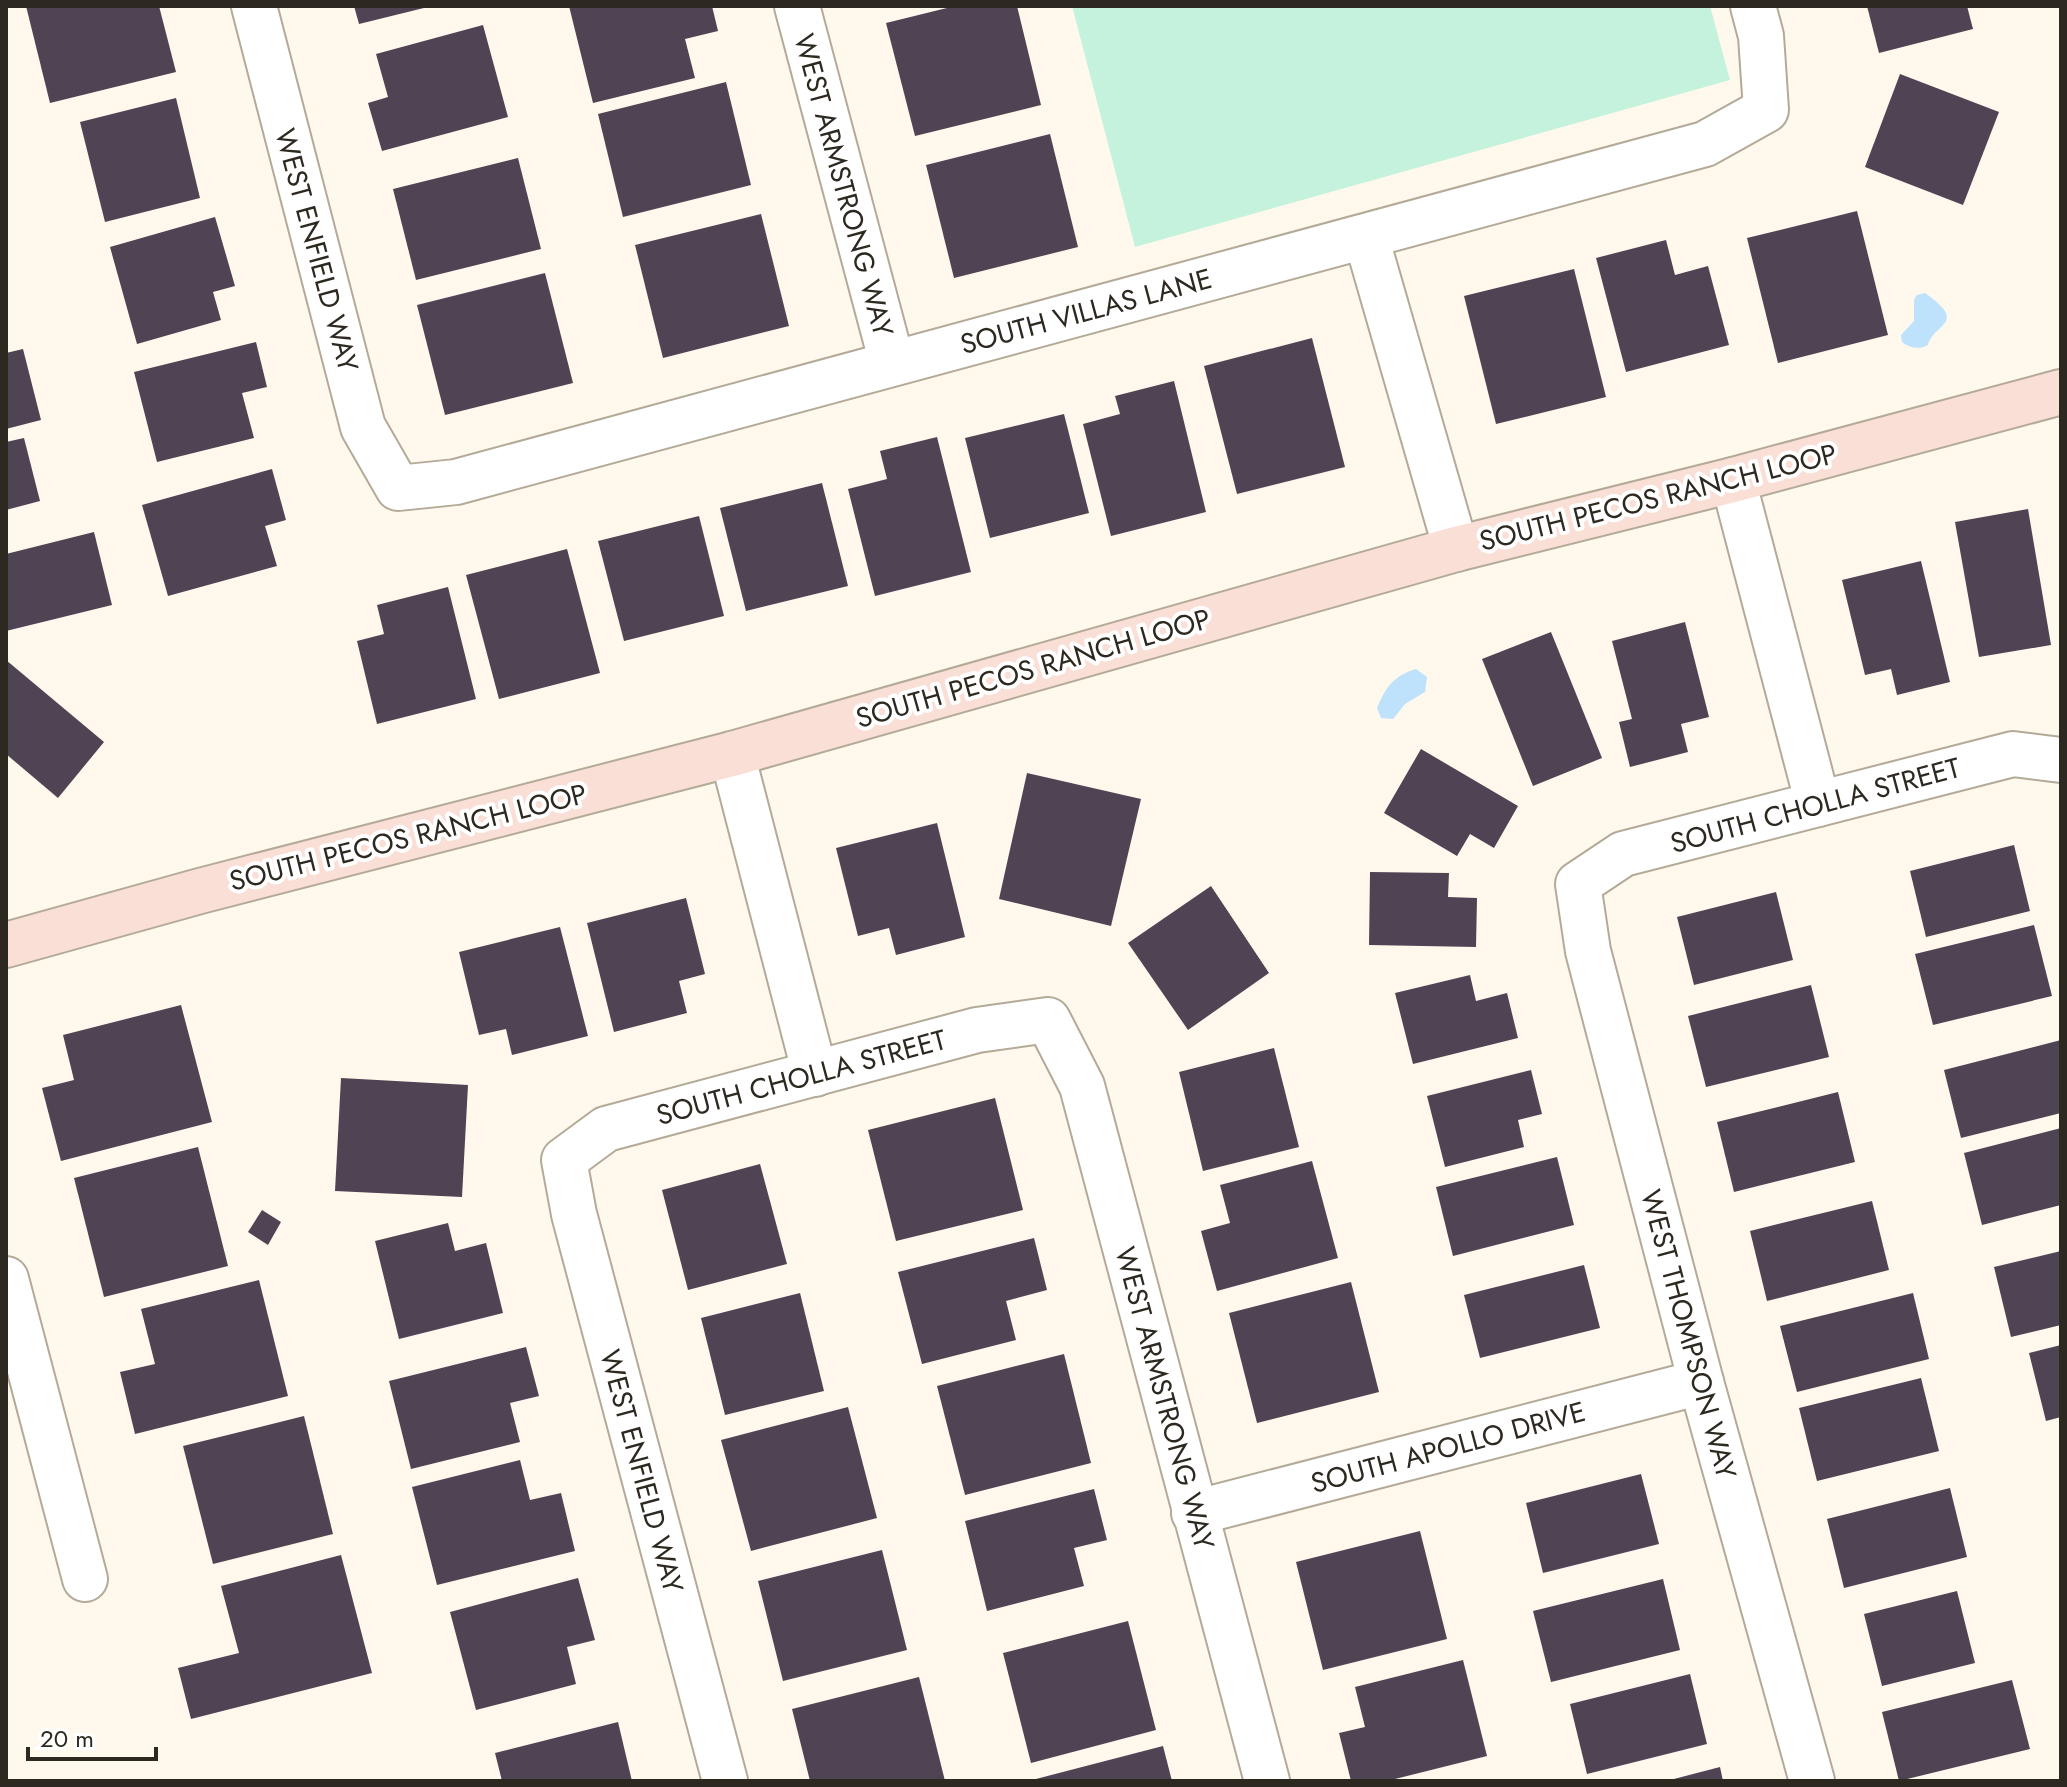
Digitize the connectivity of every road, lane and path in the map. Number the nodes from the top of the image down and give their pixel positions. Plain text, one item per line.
1 (254, 6) edge
2 (797, 6) edge
3 (1753, 6) edge
4 (1366, 237) junction
5 (892, 363) junction
6 (2061, 392) edge
7 (1733, 480) junction
8 (398, 488) joint
9 (1456, 549) junction
10 (732, 754) junction
11 (2061, 760) edge
12 (1818, 804) junction
13 (1578, 884) joint
14 (6, 945) edge
15 (1048, 1020) joint
16 (815, 1074) junction
17 (564, 1160) joint
18 (6, 1279) edge
19 (1701, 1382) junction
20 (1194, 1513) junction
21 (85, 1579) dead end
22 (725, 1781) edge
23 (1267, 1781) edge
24 (1812, 1781) edge

1 - 8 street, WEST ENFIELD WAY
2 - 5 street, WEST ARMSTRONG WAY
3 - 4 street, SOUTH VILLAS LANE
4 - 5 street, SOUTH VILLAS LANE
4 - 9 street
5 - 8 street, SOUTH VILLAS LANE
6 - 7 street, SOUTH PECOS RANCH LOOP
7 - 9 street, SOUTH PECOS RANCH LOOP
7 - 12 street
9 - 10 street, SOUTH PECOS RANCH LOOP
10 - 14 street, SOUTH PECOS RANCH LOOP
10 - 16 street
11 - 12 street, SOUTH CHOLLA STREET
12 - 13 street, SOUTH CHOLLA STREET
13 - 19 street, WEST THOMPSON WAY
15 - 16 street, SOUTH CHOLLA STREET
15 - 20 street, WEST ARMSTRONG WAY
16 - 17 street, SOUTH CHOLLA STREET
17 - 22 street, WEST ENFIELD WAY
18 - 21 street
19 - 20 street, SOUTH APOLLO DRIVE
19 - 24 street, WEST THOMPSON WAY
20 - 23 street, WEST ARMSTRONG WAY

